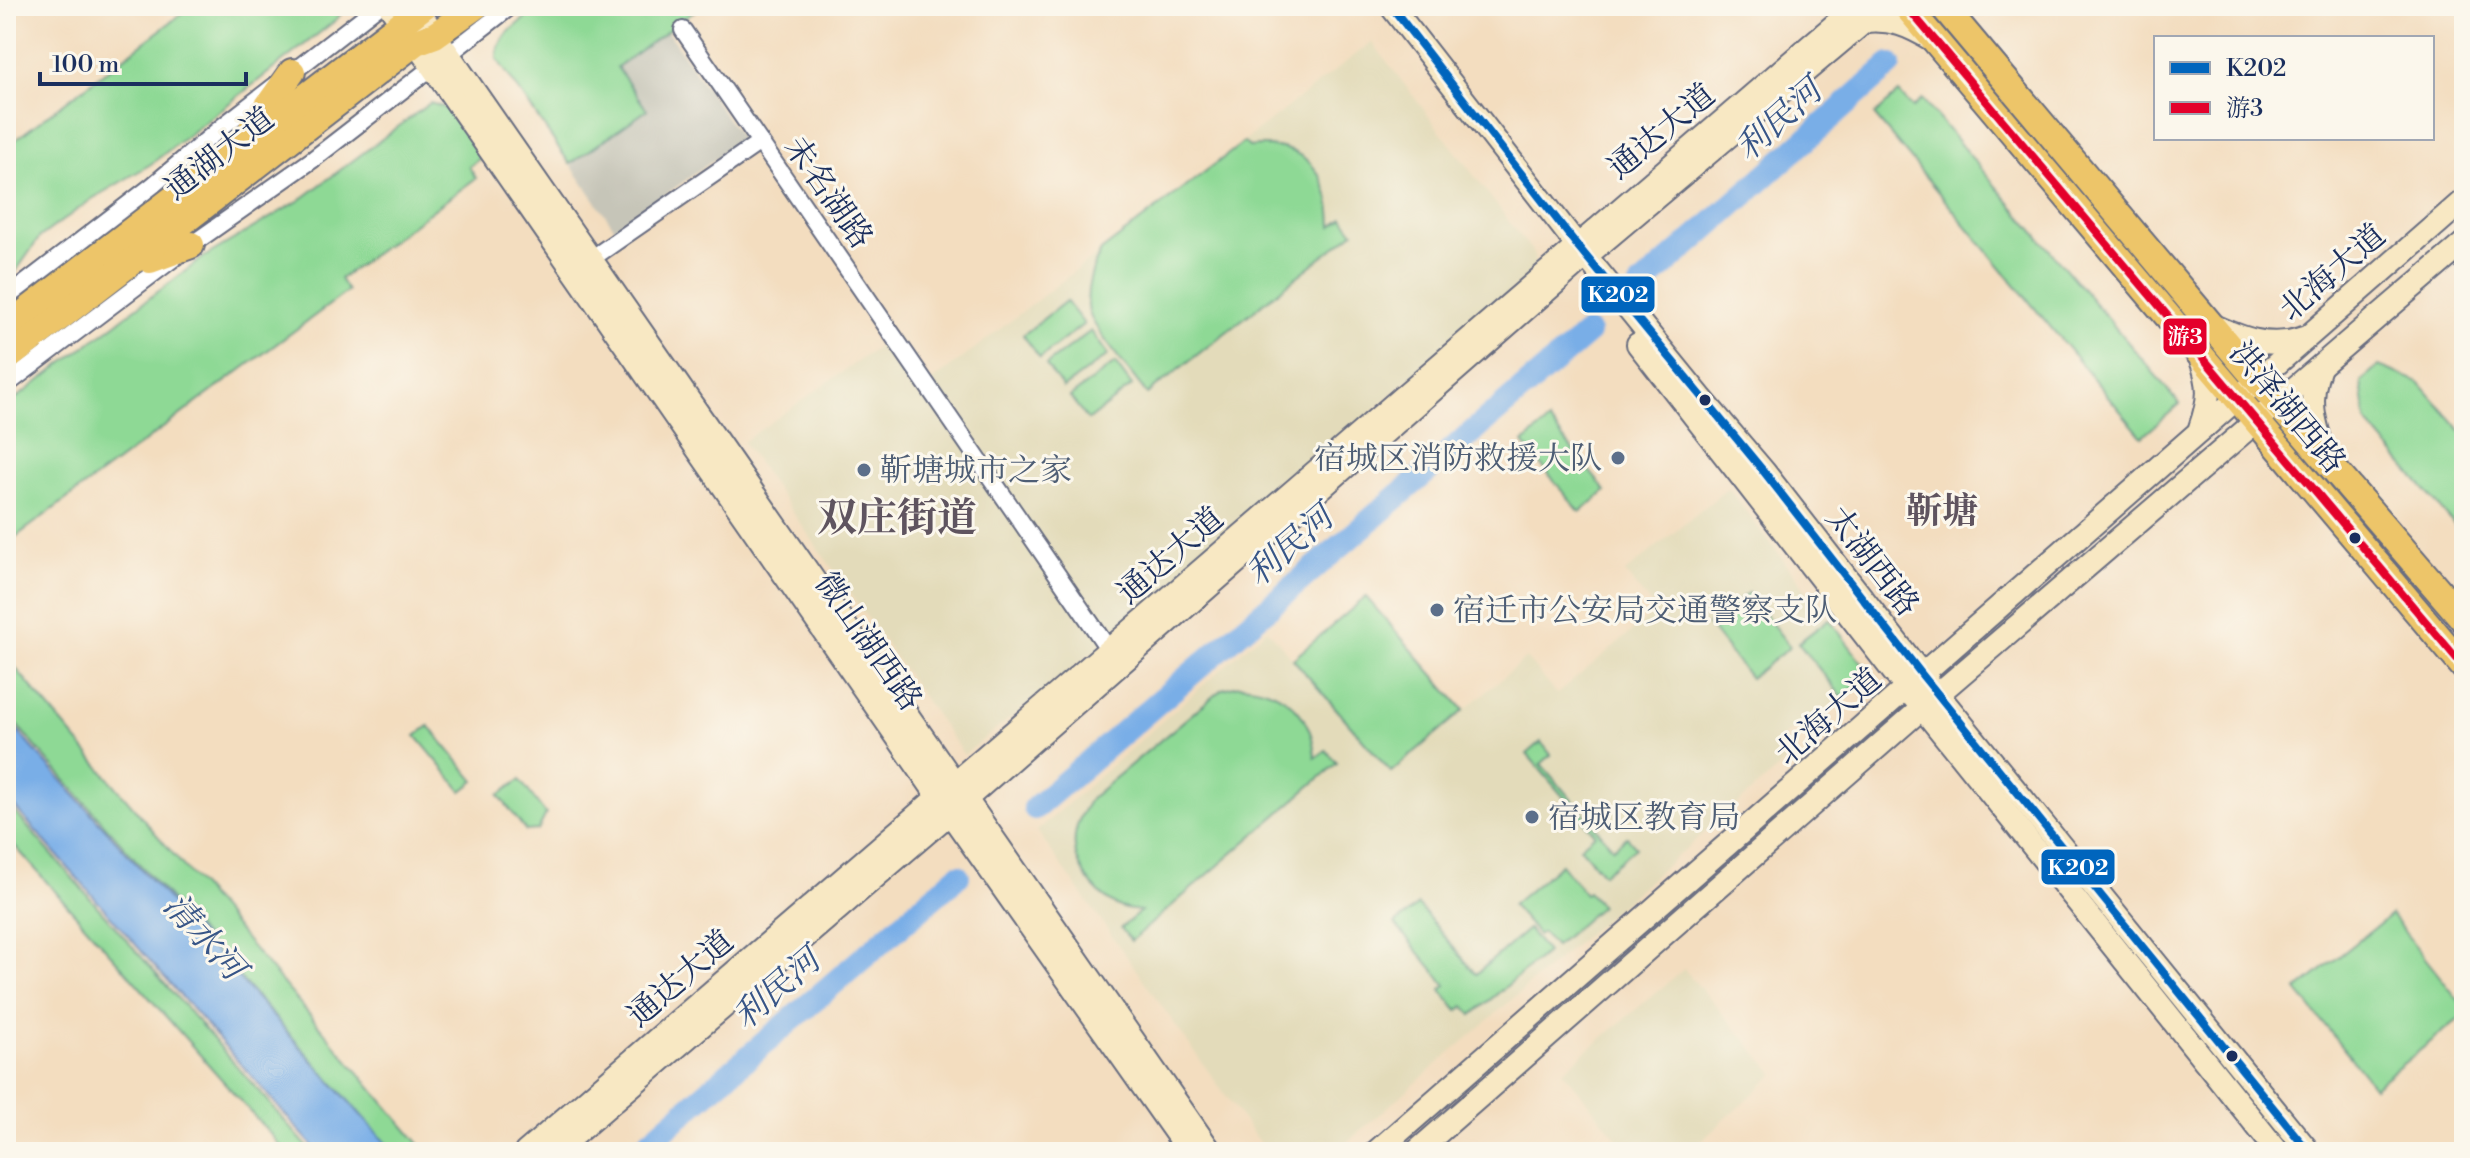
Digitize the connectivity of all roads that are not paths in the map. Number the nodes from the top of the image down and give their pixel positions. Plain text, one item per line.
1 (378, 6) edge
2 (476, 6) edge
3 (511, 6) edge
4 (1373, 6) edge
5 (1391, 6) edge
6 (1883, 6) edge
7 (1906, 6) edge
8 (1943, 6) edge
9 (1960, 6) edge
10 (1861, 14) edge
11 (420, 27) edge
12 (683, 30) dead end
13 (1936, 42) junction
14 (1996, 69) junction
15 (292, 72) junction
16 (760, 142) junction
17 (237, 150) junction
18 (2464, 200) edge
19 (2464, 243) edge
20 (191, 245) junction
21 (1576, 255) junction
22 (591, 259) junction
23 (124, 269) junction
24 (6, 298) edge
25 (2350, 299) junction
26 (2203, 315) junction
27 (2171, 322) junction
28 (2372, 322) junction
29 (6, 327) edge
30 (2308, 336) junction
31 (2200, 356) junction
32 (6, 359) edge
33 (2320, 367) junction
34 (2257, 380) junction
35 (6, 385) edge
36 (2236, 399) junction
37 (2277, 403) junction
38 (2256, 422) junction
39 (2199, 431) junction
40 (2226, 447) junction
41 (2279, 450) junction
42 (2327, 460) junction
43 (2155, 470) junction
44 (2346, 483) junction
45 (2175, 491) junction
46 (2326, 505) junction
47 (2464, 620) edge
48 (1114, 658) junction
49 (2464, 667) edge
50 (1915, 682) junction
51 (1931, 701) junction
52 (1834, 752) junction
53 (1851, 771) junction
54 (952, 799) junction
55 (526, 1152) edge
56 (554, 1152) edge
57 (1189, 1152) edge
58 (1211, 1152) edge
59 (1376, 1152) edge
60 (1416, 1152) edge
61 (2278, 1152) edge
62 (2309, 1152) edge

1 - 15 street
2 - 11 main road, 通湖大道
3 - 11 street
4 - 21 street, 太湖西路
5 - 21 street, 太湖西路
6 - 10 street, 通达大道
7 - 13 main road, 洪泽湖西路
8 - 14 main road, 洪泽湖西路
9 - 14 street
10 - 13 street
10 - 21 street, 通达大道
11 - 17 main road, 通湖大道
11 - 20 street
11 - 22 street, 微山湖西路
11 - 23 main road, 通湖大道
11 - 54 street, 微山湖西路
12 - 16 street, 未名湖路
13 - 27 main road, 洪泽湖西路
14 - 26 main road, 洪泽湖西路
15 - 17 main road
15 - 24 street
16 - 22 street
16 - 48 street, 未名湖路
17 - 29 main road, 通湖大道
18 - 25 street, 北海大道
19 - 28 street, 北海大道
20 - 23 main road
20 - 35 street
21 - 48 street, 通达大道
21 - 50 street, 太湖西路
22 - 54 street, 微山湖西路
23 - 32 main road, 通湖大道
25 - 28 street
25 - 30 street, 北海大道
26 - 27 main road
26 - 30 street
26 - 34 main road, 洪泽湖西路
27 - 31 main road, 洪泽湖西路
28 - 33 street, 北海大道
30 - 34 street, 北海大道
31 - 36 main road, 洪泽湖西路
31 - 39 street
33 - 37 street, 北海大道
33 - 42 street
34 - 36 street, 北海大道
34 - 37 main road, 洪泽湖西路
36 - 38 main road, 洪泽湖西路
36 - 39 street, 北海大道
37 - 38 street, 北海大道
37 - 42 main road, 洪泽湖西路
38 - 40 street, 北海大道
38 - 41 main road, 洪泽湖西路
39 - 43 street, 北海大道
40 - 41 street
40 - 45 street, 北海大道
41 - 46 main road, 洪泽湖西路
42 - 44 main road, 洪泽湖西路
43 - 45 street
43 - 50 street, 北海大道
44 - 46 main road
44 - 47 main road, 洪泽湖西路
45 - 51 street, 北海大道
46 - 49 main road, 洪泽湖西路
48 - 54 street, 通达大道
50 - 51 street, 太湖西路
50 - 52 street, 北海大道
51 - 53 street, 北海大道
51 - 61 street, 太湖西路
51 - 62 street, 太湖西路
52 - 53 street
52 - 59 street, 北海大道
53 - 60 street, 北海大道
54 - 55 street, 通达大道
54 - 56 street, 通达大道
54 - 57 street, 微山湖西路
54 - 58 street, 微山湖西路

